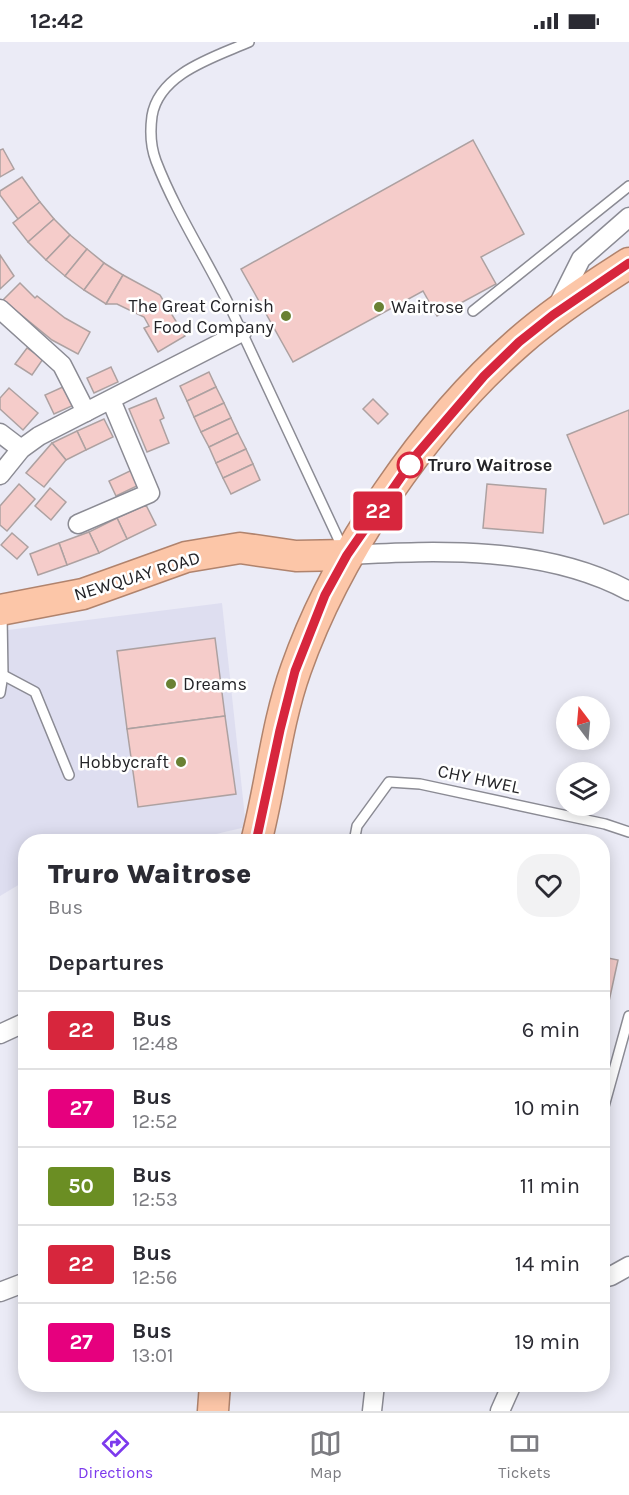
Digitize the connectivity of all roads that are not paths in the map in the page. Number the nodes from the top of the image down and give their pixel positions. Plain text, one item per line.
1 (249, 42) edge
2 (629, 186) edge
3 (629, 217) edge
4 (629, 263) edge
5 (0, 309) edge
6 (473, 311) dead end
7 (553, 315) junction
8 (242, 332) junction
9 (111, 400) junction
10 (86, 412) junction
11 (0, 433) edge
12 (21, 449) junction
13 (0, 475) edge
14 (78, 524) dead end
15 (347, 555) junction
16 (629, 591) edge
17 (1, 610) edge
18 (3, 675) junction
19 (0, 693) edge
20 (69, 775) dead end
21 (629, 832) edge
22 (258, 834) edge
23 (356, 834) edge
24 (629, 1016) edge
25 (18, 1026) edge
26 (0, 1034) edge
27 (610, 1085) edge
28 (629, 1266) edge
29 (610, 1276) edge
30 (18, 1285) edge
31 (0, 1292) edge
32 (214, 1392) edge
33 (374, 1392) edge
34 (508, 1392) edge
35 (213, 1411) edge
36 (372, 1411) edge
37 (500, 1411) edge

1 - 8 lane
2 - 6 lane
3 - 7 street
4 - 7 highway
5 - 10 street
7 - 15 highway
8 - 9 street
8 - 15 lane
9 - 10 street
9 - 14 street
10 - 12 street
11 - 12 street
12 - 13 street
15 - 16 street
15 - 17 highway, NEWQUAY ROAD
15 - 22 highway
17 - 18 lane
18 - 19 lane
18 - 20 lane
21 - 23 lane, CHY HWEL
24 - 27 lane
25 - 26 street
28 - 29 street
30 - 31 street
32 - 35 highway
33 - 36 street
34 - 37 street

